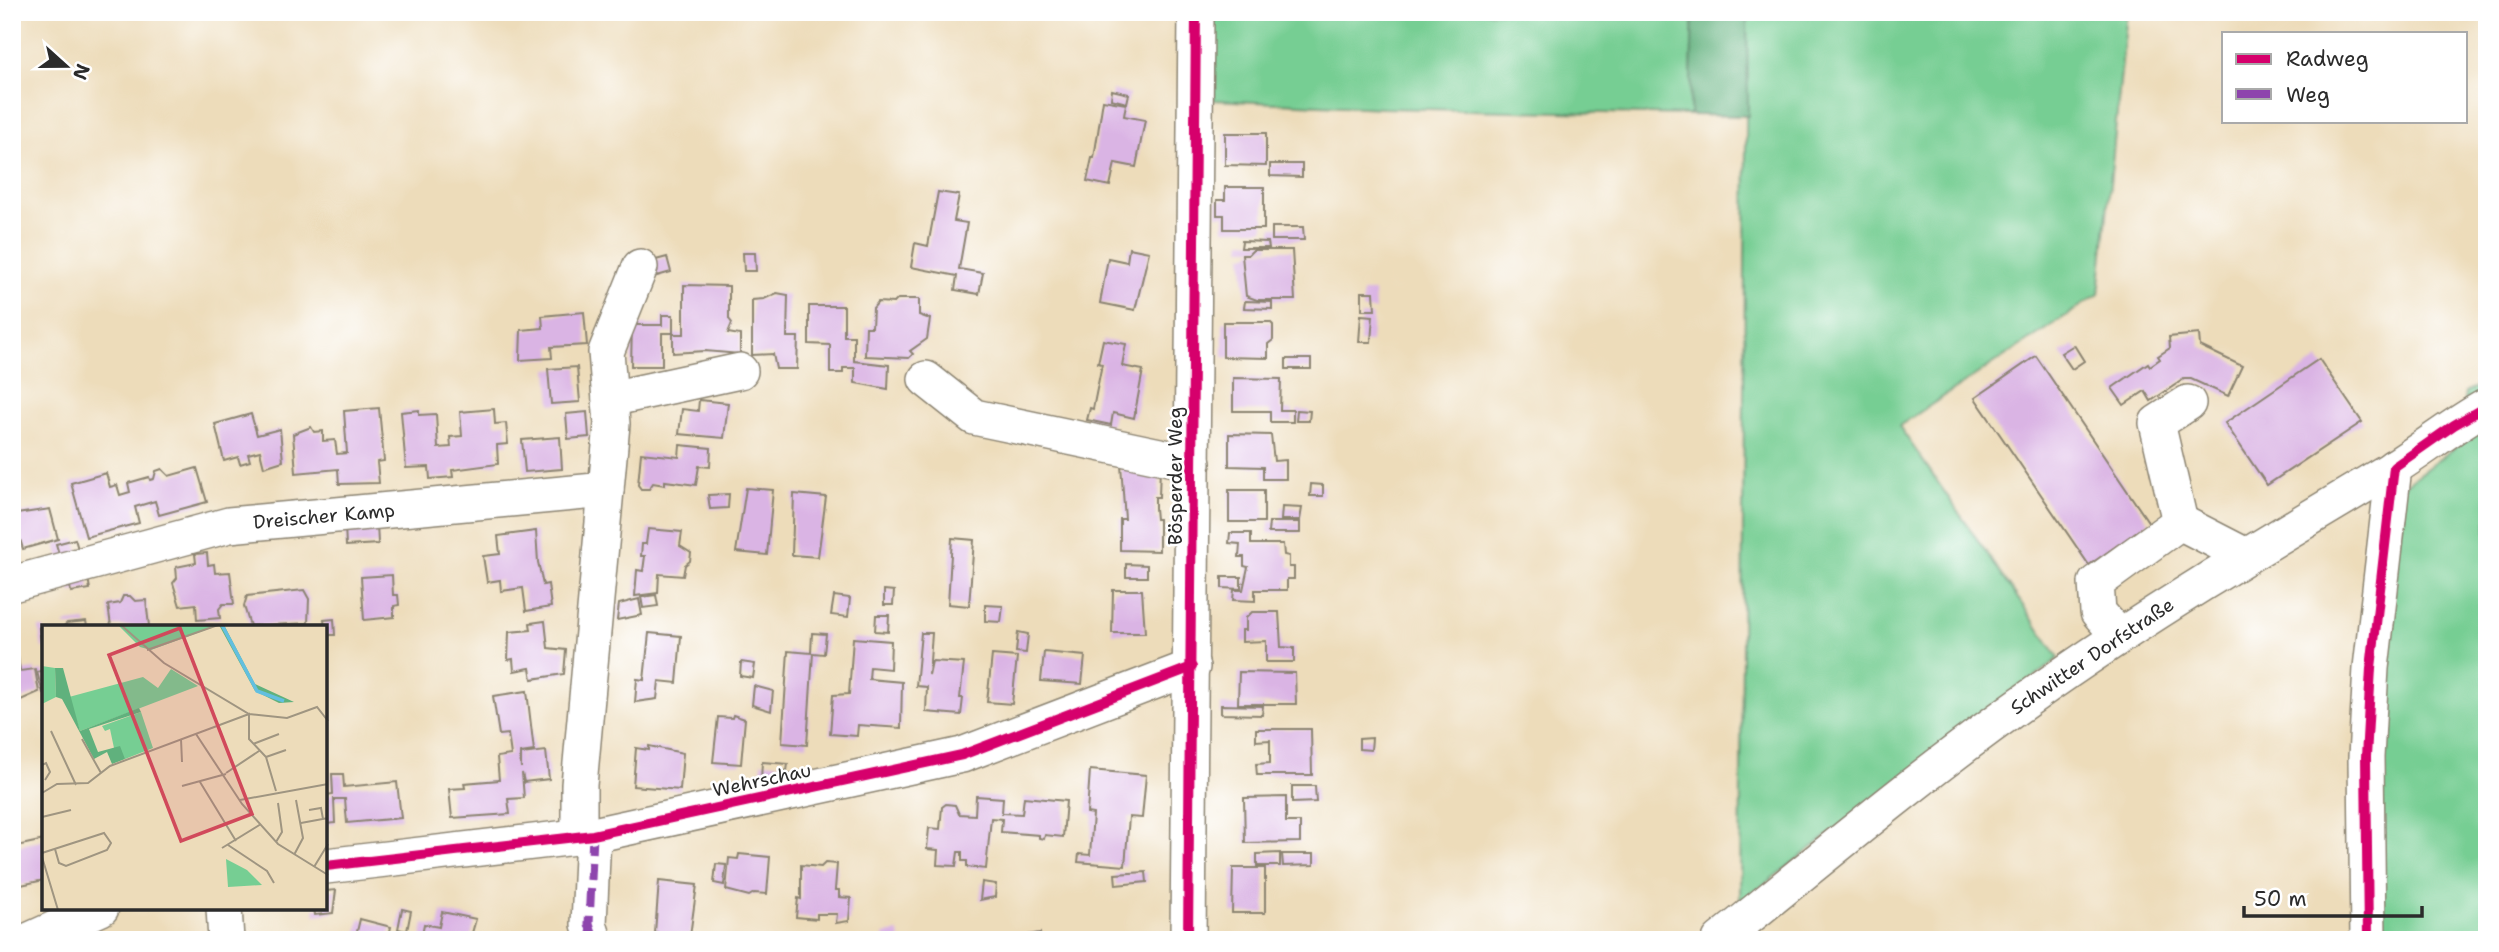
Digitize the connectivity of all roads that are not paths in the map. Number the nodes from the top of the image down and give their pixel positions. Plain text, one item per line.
1 (1196, 12) edge
2 (640, 267) dead end
3 (740, 371) dead end
4 (926, 379) dead end
5 (610, 399) junction
6 (2188, 403) dead end
7 (2487, 406) edge
8 (1193, 463) junction
9 (2394, 467) junction
10 (606, 490) junction
11 (2180, 522) junction
12 (2246, 556) junction
13 (12, 584) edge
14 (2119, 636) junction
15 (1192, 667) junction
16 (586, 836) junction
17 (327, 866) edge
18 (97, 910) edge
19 (224, 910) edge
20 (30, 940) edge
21 (226, 940) edge
22 (594, 940) edge
23 (1188, 940) edge
24 (1720, 940) edge
25 (2368, 940) edge

1 - 8 street, Bösperder Weg
2 - 5 street
3 - 5 street
4 - 8 street
5 - 10 street
6 - 11 street
7 - 9 street, Schwitter Dorfstraße
8 - 15 street, Bösperder Weg
9 - 12 street, Schwitter Dorfstraße
9 - 25 street
10 - 13 street, Dreischer Kamp
10 - 16 street
11 - 12 street
11 - 14 street
12 - 14 street, Schwitter Dorfstraße
14 - 24 street, Schwitter Dorfstraße
15 - 16 street, Wehrschau
15 - 23 street, Bösperder Weg
16 - 17 street, Wehrschau
16 - 22 street
18 - 20 street
19 - 21 street

